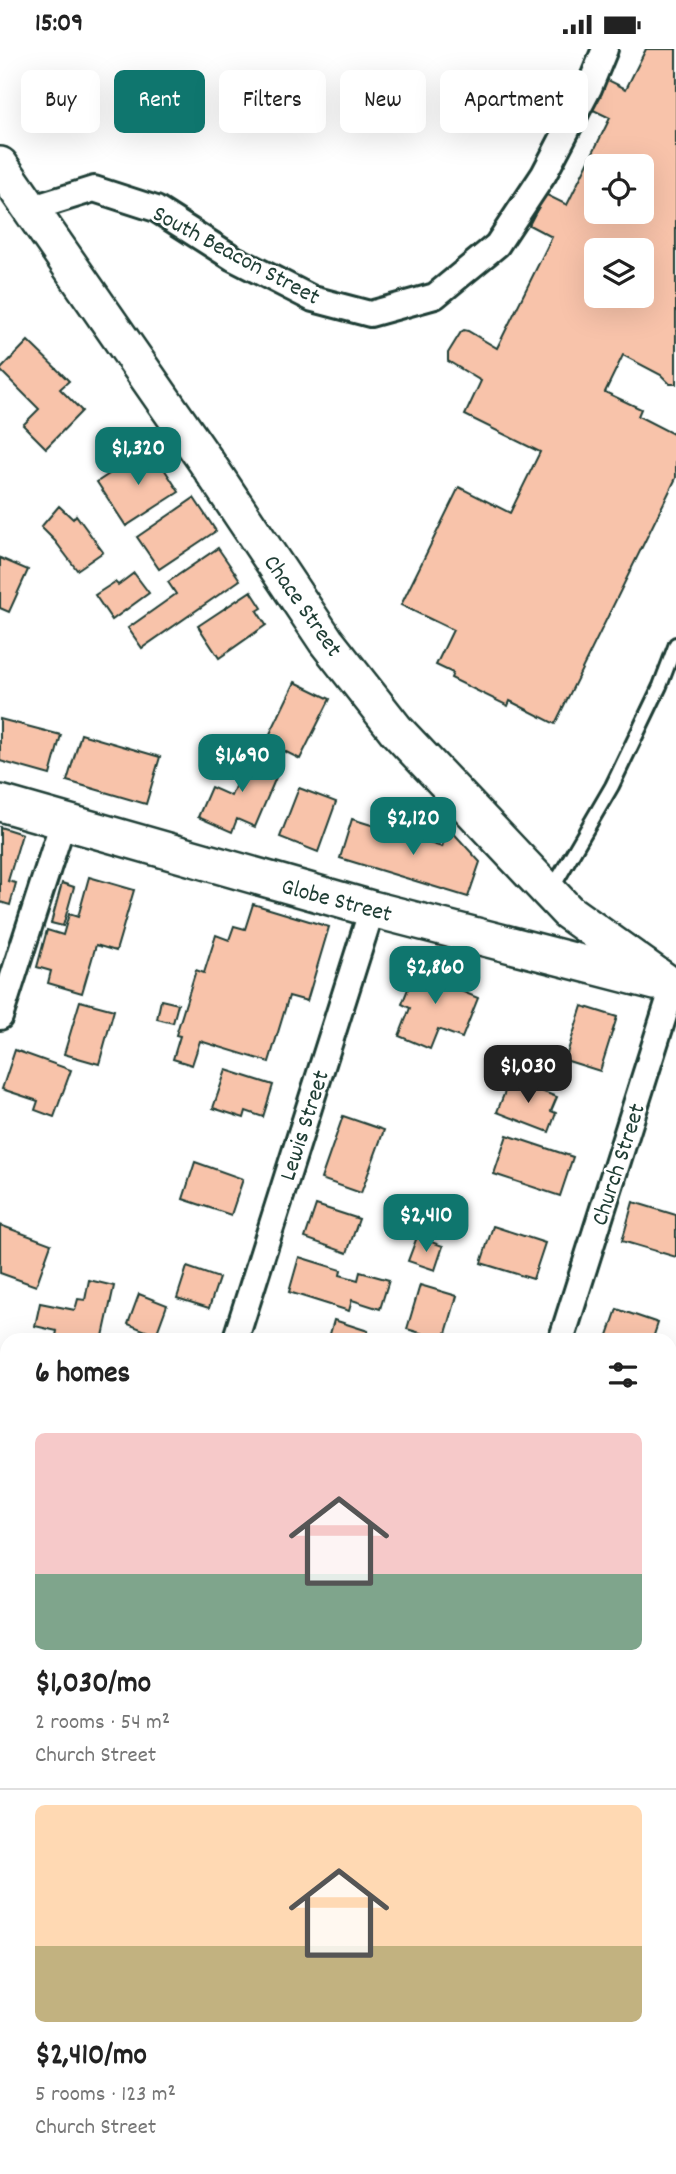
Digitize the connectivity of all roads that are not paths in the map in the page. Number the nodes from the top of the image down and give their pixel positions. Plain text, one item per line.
1 (606, 49) edge
2 (0, 165) edge
3 (30, 209) junction
4 (676, 644) edge
5 (0, 803) edge
6 (63, 822) junction
7 (550, 892) junction
8 (372, 909) junction
9 (675, 987) edge
10 (0, 1017) edge
11 (239, 1333) edge
12 (564, 1333) edge

1 - 3 street, South Beacon Street
2 - 3 street, Chace Street
3 - 7 street, Chace Street
4 - 7 lane
5 - 6 street, Globe Street
6 - 8 street, Globe Street
6 - 10 street
7 - 9 street, Chace Street
8 - 9 street, Globe Street
8 - 11 street, Lewis Street
9 - 12 street, Church Street

